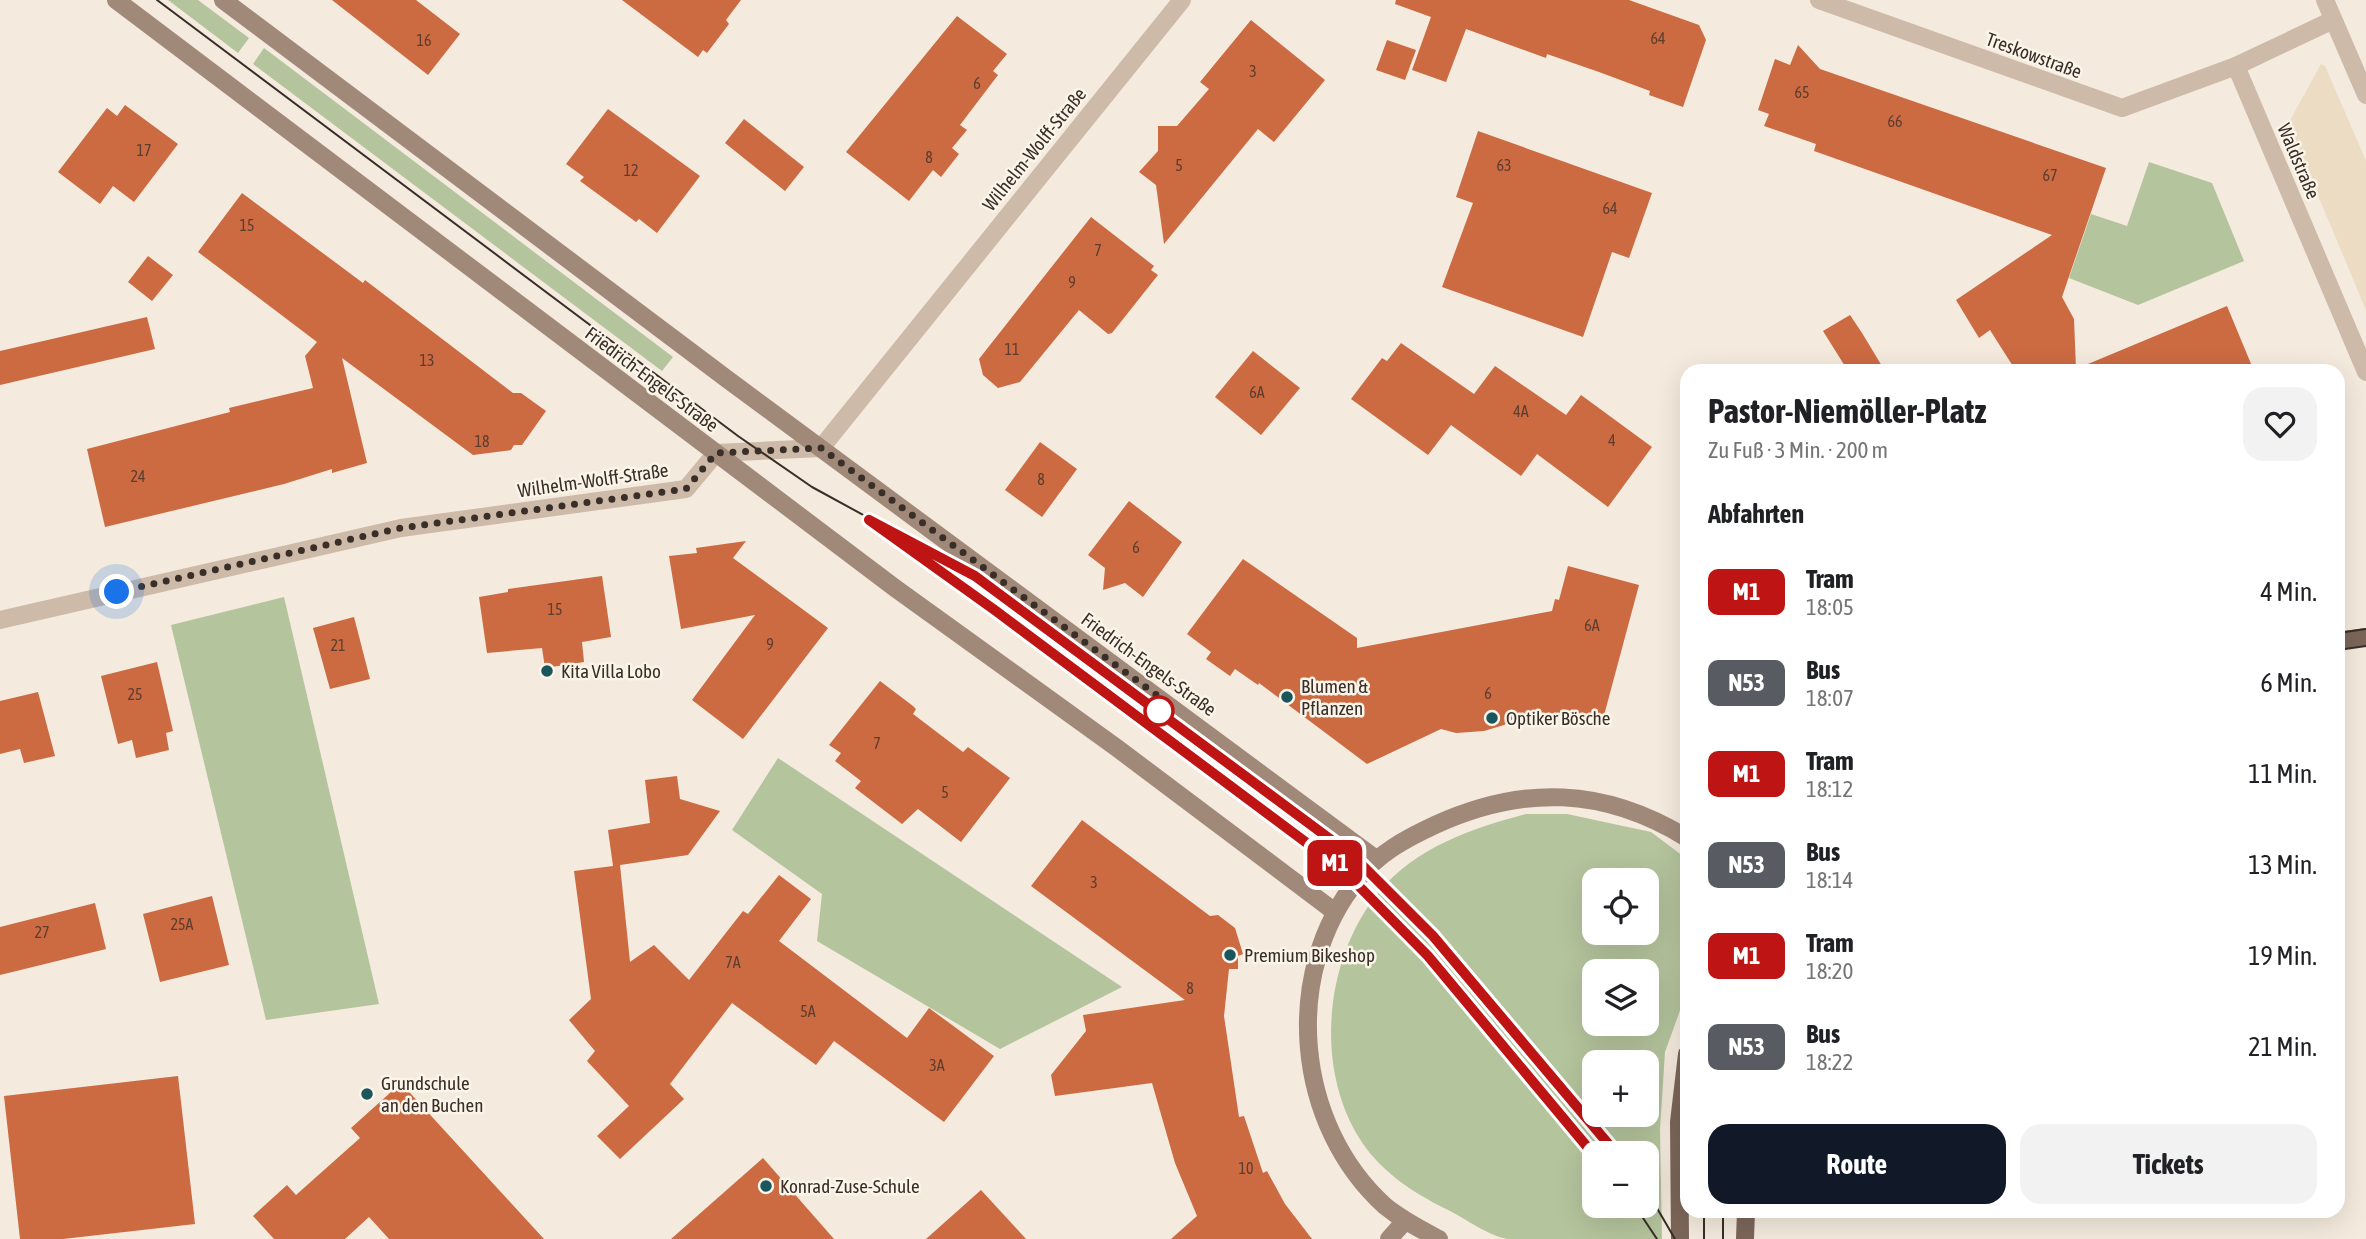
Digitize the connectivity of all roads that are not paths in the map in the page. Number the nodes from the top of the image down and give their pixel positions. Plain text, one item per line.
1 (116, 0) edge
2 (1182, 0) edge
3 (1819, 0) edge
4 (2325, 0) edge
5 (233, 3) edge
6 (2333, 20) junction
7 (2235, 66) junction
8 (2366, 95) edge
9 (2366, 372) edge
10 (821, 448) junction
11 (716, 453) junction
12 (0, 620) edge
13 (2366, 637) edge
14 (2345, 640) edge
15 (1680, 834) edge
16 (1376, 859) junction
17 (1335, 912) junction
18 (1680, 1114) edge
19 (1746, 1218) edge
20 (1405, 1221) junction
21 (1389, 1239) edge
22 (1439, 1239) edge
23 (1680, 1239) edge
24 (1745, 1239) edge

1 - 11 main road, Friedrich-Engels-Straße
2 - 10 street, Wilhelm-Wolff-Straße
3 - 7 street, Treskowstraße
4 - 6 street
5 - 10 main road, Friedrich-Engels-Straße
6 - 7 street
6 - 8 street
7 - 9 street, Waldstraße
10 - 11 street
10 - 16 main road, Friedrich-Engels-Straße
11 - 12 street, Wilhelm-Wolff-Straße
11 - 17 main road, Friedrich-Engels-Straße
13 - 14 main road
15 - 16 main road
16 - 17 main road
17 - 20 main road
18 - 23 main road
19 - 24 main road
20 - 21 main road
20 - 22 main road

